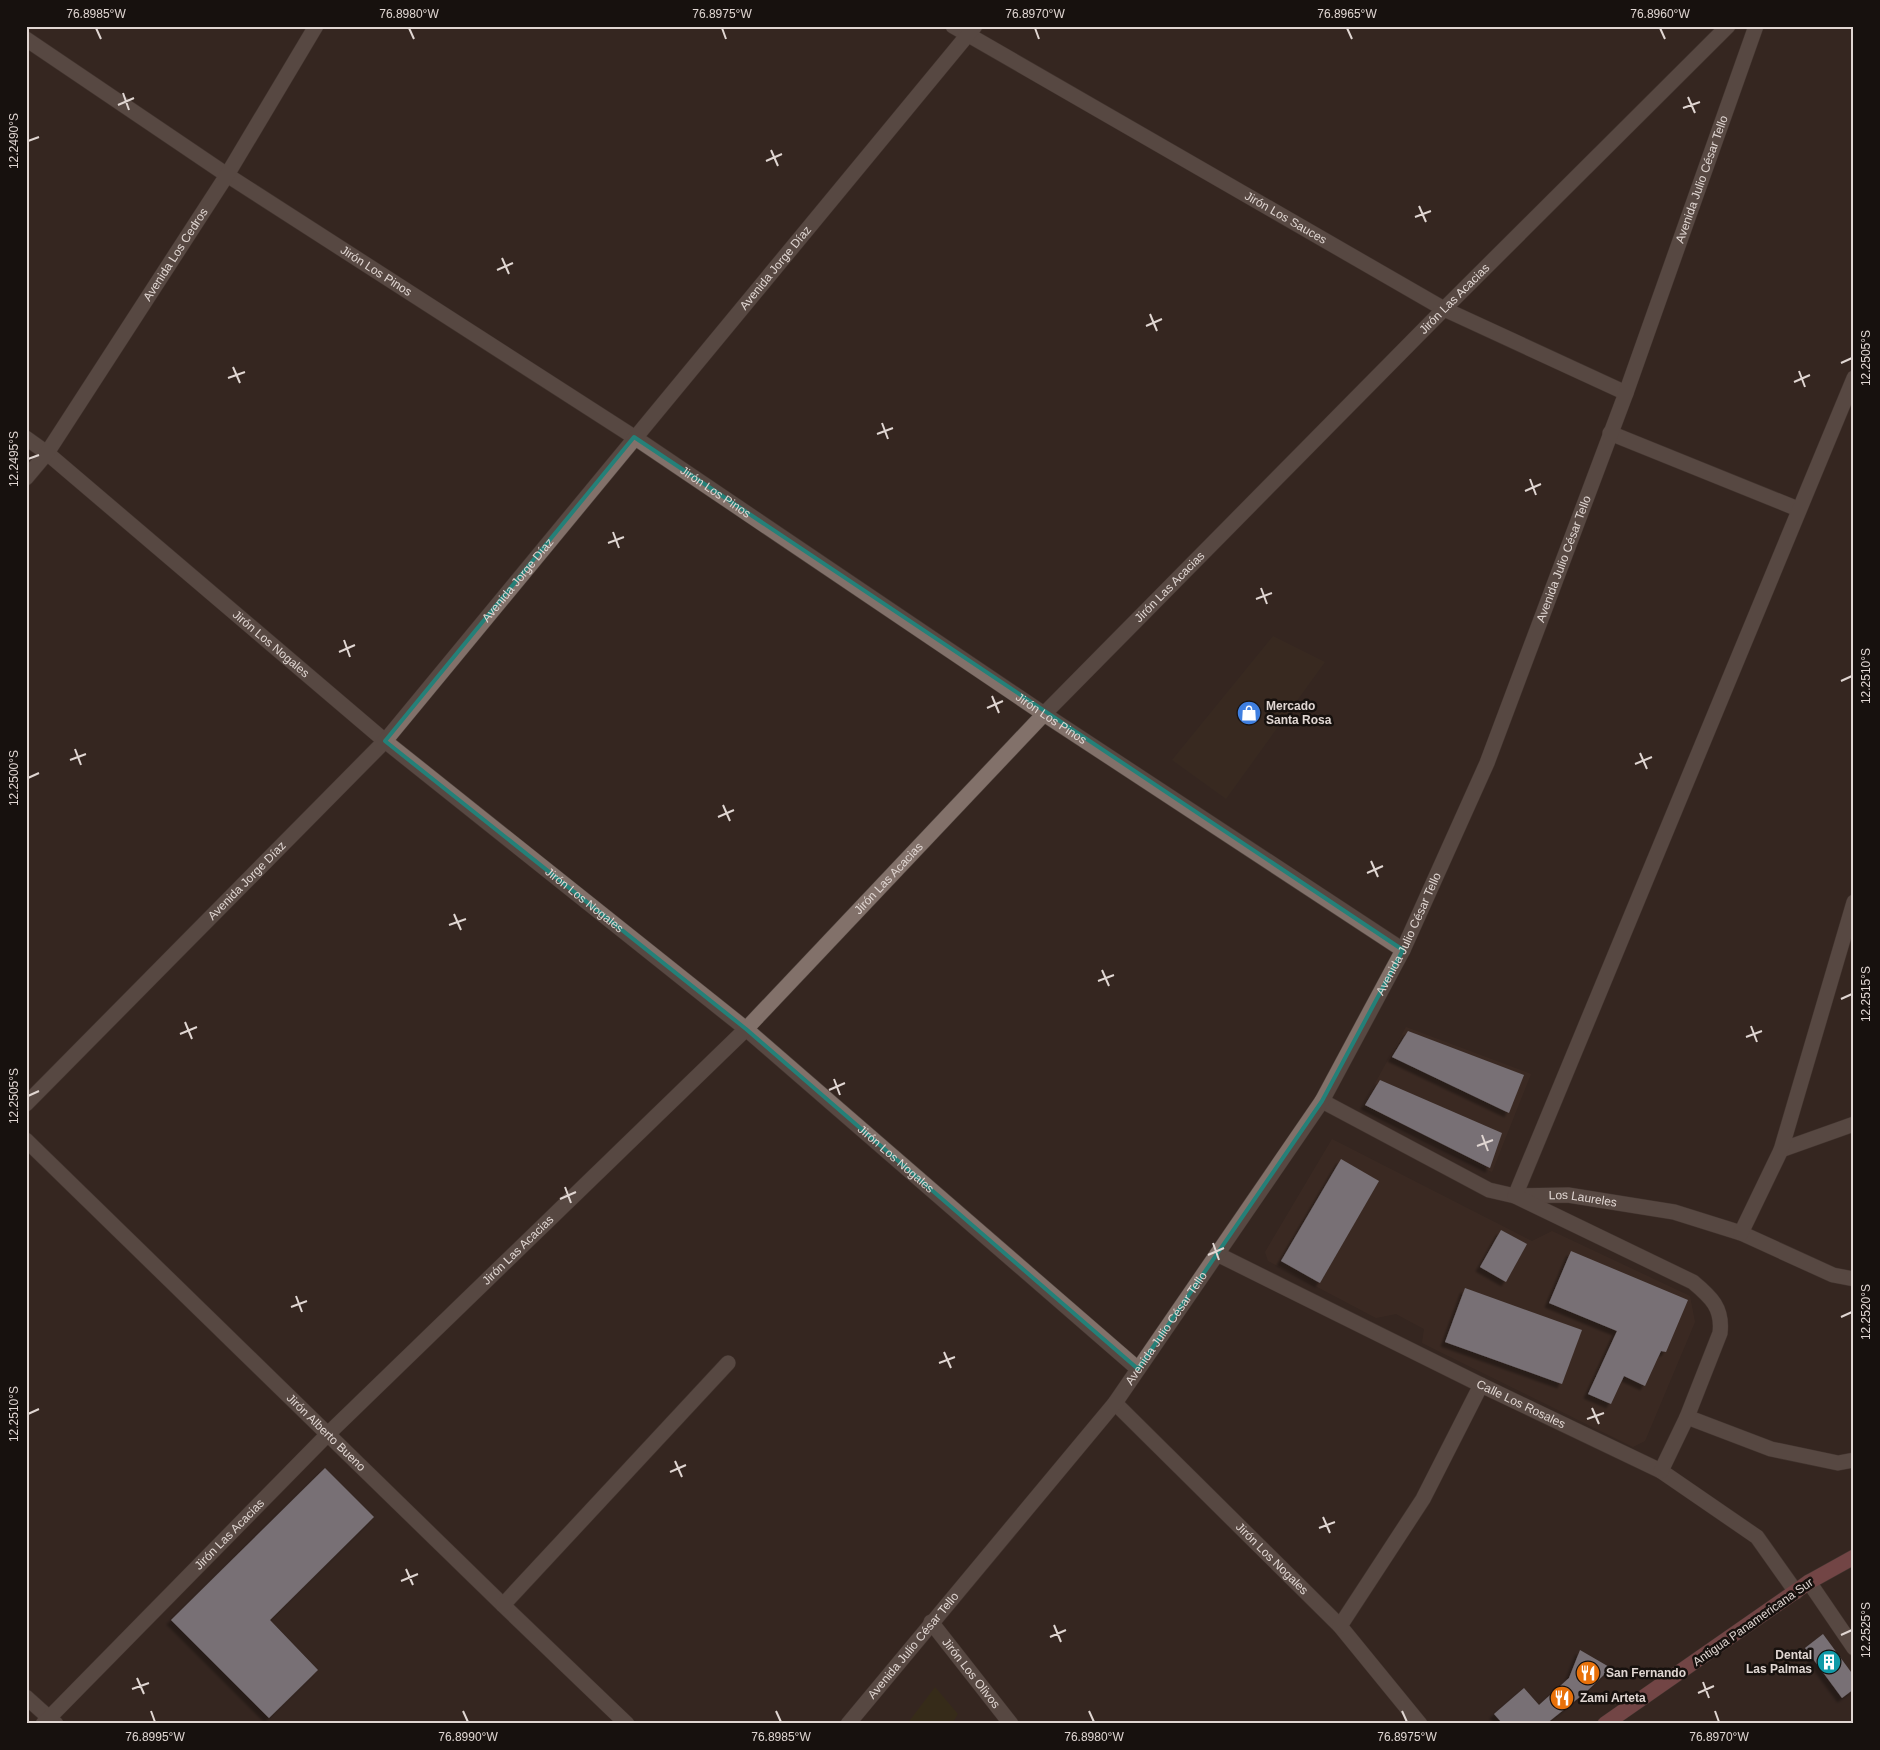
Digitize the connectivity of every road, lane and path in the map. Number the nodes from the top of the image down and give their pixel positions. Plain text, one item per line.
1 (316, 26) edge
2 (953, 26) edge
3 (1728, 26) edge
4 (1756, 26) edge
5 (971, 30) edge
6 (26, 39) edge
7 (227, 174) junction
8 (1444, 309) junction
9 (1854, 378) edge
10 (1626, 393) junction
11 (1610, 433) junction
12 (634, 437) junction
13 (26, 438) edge
14 (47, 453) junction
15 (26, 478) edge
16 (1798, 509) junction
17 (1044, 714) junction
18 (385, 741) junction
19 (1854, 902) edge
20 (1403, 950) junction
21 (746, 1029) junction
22 (1322, 1101) junction
23 (26, 1104) edge
24 (1854, 1124) edge
25 (26, 1140) edge
26 (1781, 1150) junction
27 (1515, 1196) junction
28 (1740, 1233) junction
29 (1217, 1254) junction
30 (1854, 1279) edge
31 (728, 1363) dead end
32 (1138, 1369) junction
33 (1482, 1385) junction
34 (1115, 1402) junction
35 (1687, 1417) junction
36 (328, 1434) junction
37 (1854, 1460) edge
38 (1661, 1471) junction
39 (1854, 1557) edge
40 (1810, 1582) junction
41 (1796, 1592) junction
42 (503, 1605) junction
43 (931, 1622) junction
44 (1340, 1626) junction
45 (1854, 1648) edge
46 (26, 1697) edge
47 (49, 1722) edge
48 (627, 1724) edge
49 (848, 1724) edge
50 (1011, 1724) edge
51 (1420, 1724) edge
52 (1605, 1724) edge

1 - 7 street, Avenida Los Cedros
2 - 5 street, Jirón Los Sauces
3 - 8 street, Jirón Las Acacias
4 - 10 street, Avenida Julio César Tello
5 - 8 street, Jirón Los Sauces
5 - 12 street, Avenida Jorge Díaz
6 - 7 street, Jirón Los Pinos
7 - 12 street, Jirón Los Pinos
7 - 14 street, Avenida Los Cedros
8 - 10 street, Jirón Los Sauces
8 - 17 street, Jirón Las Acacias
9 - 16 street
10 - 11 street, Avenida Julio César Tello
11 - 16 street
11 - 20 street, Avenida Julio César Tello
12 - 17 street, Jirón Los Pinos
12 - 18 street, Avenida Jorge Díaz
13 - 14 street, Jirón Los Nogales
14 - 15 street, Avenida Los Cedros
14 - 18 street, Jirón Los Nogales
16 - 27 street
17 - 20 street, Jirón Los Pinos
17 - 21 street, Jirón Las Acacias
18 - 21 street, Jirón Los Nogales
18 - 23 street, Avenida Jorge Díaz
19 - 26 street
20 - 22 street, Avenida Julio César Tello
21 - 32 street, Jirón Los Nogales
21 - 36 street, Jirón Las Acacias
22 - 27 street, Los Laureles
22 - 29 street, Avenida Julio César Tello
24 - 26 street
25 - 36 street, Jirón Alberto Bueno
26 - 28 street
27 - 28 street, Los Laureles
27 - 35 street
28 - 30 street, Los Laureles
29 - 32 street, Avenida Julio César Tello
29 - 33 street, Calle Los Rosales
31 - 42 street
32 - 34 street, Avenida Julio César Tello
33 - 38 street, Calle Los Rosales
33 - 44 street
34 - 43 street, Avenida Julio César Tello
34 - 44 street, Jirón Los Nogales
35 - 37 street
35 - 38 street
36 - 42 street, Jirón Alberto Bueno
36 - 47 street, Jirón Las Acacias
38 - 41 street, Calle Los Rosales
39 - 40 main road, Antigua Panamericana Sur
40 - 41 main road, Antigua Panamericana Sur
40 - 45 street
41 - 52 main road, Antigua Panamericana Sur
42 - 48 street, Jirón Alberto Bueno
43 - 49 street, Avenida Julio César Tello
43 - 50 street, Jirón Los Olivos
44 - 51 street, Jirón Los Nogales
46 - 47 street

